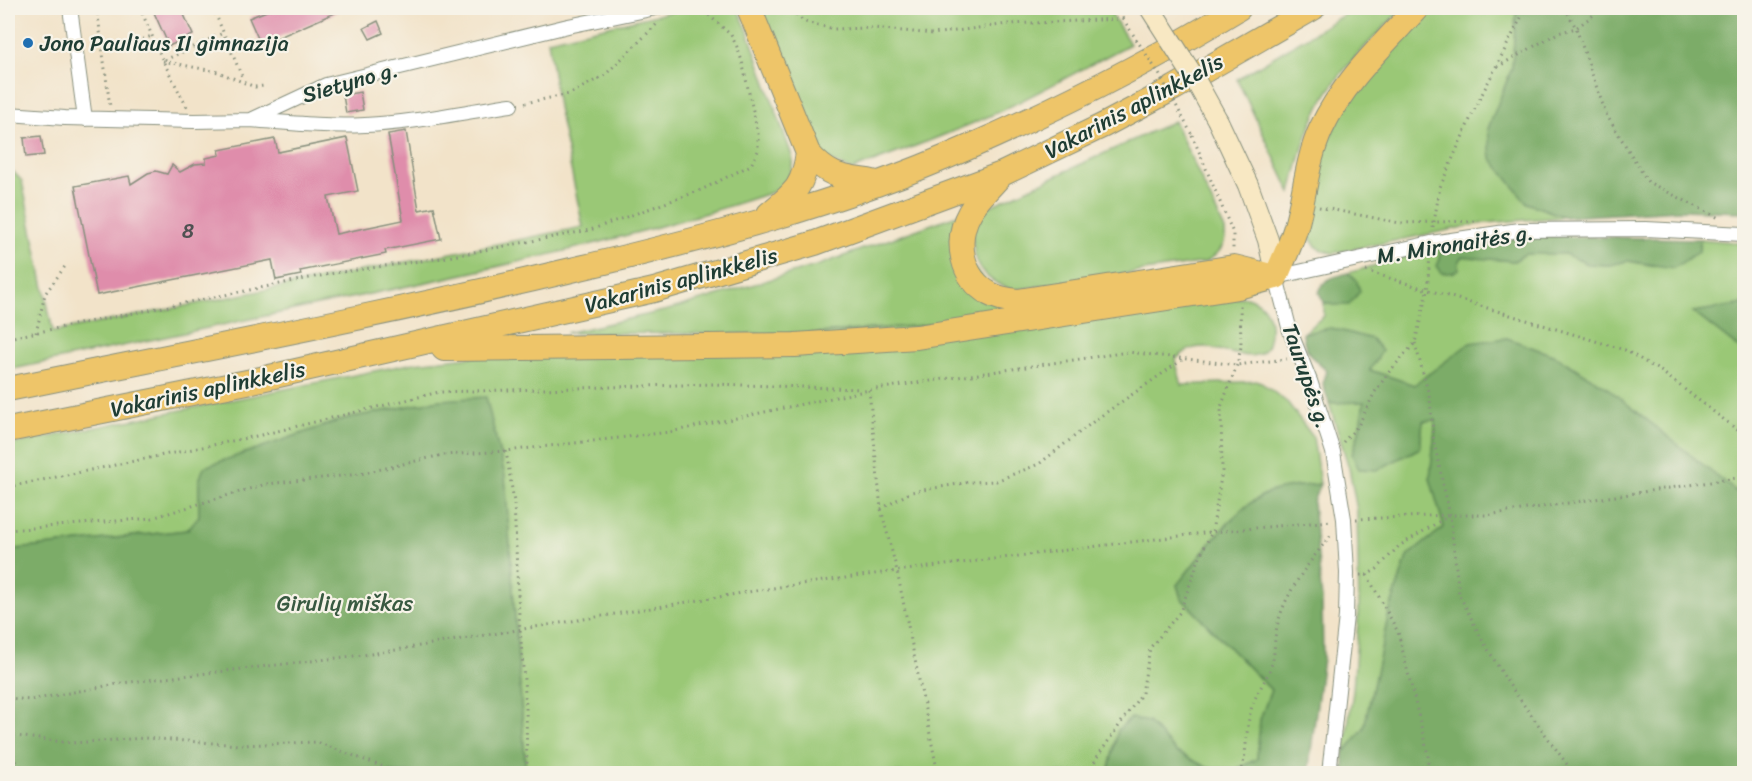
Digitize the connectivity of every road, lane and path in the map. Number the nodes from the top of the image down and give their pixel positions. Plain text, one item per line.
1 (70, 8) edge
2 (97, 8) edge
3 (140, 8) edge
4 (213, 8) edge
5 (701, 8) edge
6 (749, 8) edge
7 (786, 8) edge
8 (1115, 8) edge
9 (1150, 8) edge
10 (1239, 8) edge
11 (1313, 8) edge
12 (1417, 8) edge
13 (1526, 8) edge
14 (1564, 8) edge
15 (1604, 8) edge
16 (661, 11) edge
17 (1123, 19) junction
18 (1576, 28) junction
19 (223, 33) junction
20 (152, 36) junction
21 (137, 41) dead end
22 (163, 61) junction
23 (1495, 68) junction
24 (243, 81) junction
25 (264, 86) dead end
26 (511, 105) joint
27 (186, 106) dead end
28 (8, 114) edge
29 (85, 119) junction
30 (112, 119) junction
31 (251, 120) junction
32 (808, 153) junction
33 (1002, 174) junction
34 (878, 182) junction
35 (1300, 203) junction
36 (1726, 221) dead end
37 (758, 223) junction
38 (1744, 234) edge
39 (1431, 243) junction
40 (1340, 263) junction
41 (66, 265) dead end
42 (1236, 277) junction
43 (1276, 277) junction
44 (1427, 291) junction
45 (36, 333) junction
46 (8, 338) edge
47 (1415, 343) junction
48 (399, 349) junction
49 (1301, 357) junction
50 (1183, 358) junction
51 (1237, 365) junction
52 (8, 389) edge
53 (869, 390) junction
54 (8, 430) edge
55 (1744, 435) edge
56 (506, 451) junction
57 (1333, 452) junction
58 (1744, 477) edge
59 (8, 487) edge
60 (881, 509) junction
61 (1450, 516) junction
62 (1344, 519) junction
63 (8, 530) edge
64 (1212, 532) junction
65 (897, 571) junction
66 (1347, 573) junction
67 (1367, 575) junction
68 (520, 629) junction
69 (8, 698) edge
70 (8, 735) edge
71 (8, 752) edge
72 (1744, 765) edge
73 (28, 774) edge
74 (402, 774) edge
75 (528, 774) edge
76 (938, 774) edge
77 (1093, 774) edge
78 (1240, 774) edge
79 (1329, 774) edge
80 (1428, 774) edge
81 (1574, 774) edge
82 (1741, 774) edge

1 - 29 street
2 - 30 path
3 - 20 path
4 - 19 path
5 - 45 path
6 - 32 highway
7 - 17 path
8 - 17 path
9 - 43 main road, Taurupės g., bridge
10 - 34 highway, Vakarinis aplinkkelis
11 - 33 highway, Vakarinis aplinkkelis
12 - 35 highway
13 - 23 path
14 - 18 path
15 - 18 path
16 - 26 path
16 - 31 street, Sietyno g.
17 - 42 path, bridge
18 - 23 path
18 - 36 path
19 - 22 path
19 - 24 path
20 - 21 path
20 - 22 path
22 - 24 path
22 - 27 path
23 - 35 path
24 - 25 path
26 - 31 street
28 - 29 street, Sietyno g.
29 - 30 street, Sietyno g.
30 - 31 street, Sietyno g.
32 - 34 highway
32 - 37 highway
33 - 42 highway
33 - 48 highway, Vakarinis aplinkkelis
34 - 37 highway, Vakarinis aplinkkelis
35 - 43 highway
37 - 52 highway, Vakarinis aplinkkelis
38 - 39 street, M. Mironaitės g.
39 - 40 street, M. Mironaitės g.
39 - 44 path
40 - 43 street, M. Mironaitės g.
40 - 44 path
41 - 45 path
42 - 43 highway
42 - 48 highway
42 - 51 path
43 - 49 street, Taurupės g.
44 - 47 path
44 - 55 path
45 - 46 path
47 - 57 path
47 - 61 path
48 - 54 highway, Vakarinis aplinkkelis
49 - 51 path
49 - 57 street, Taurupės g.
50 - 51 path
50 - 53 path
50 - 60 path
51 - 64 path
53 - 56 path
53 - 59 path
53 - 60 path
56 - 63 path
56 - 68 path
57 - 62 street, Taurupės g.
58 - 61 path
60 - 65 path
61 - 62 path
61 - 67 path
61 - 81 path
62 - 64 path
62 - 66 street, Taurupės g.
62 - 78 path
64 - 65 path
64 - 77 path
65 - 68 path
65 - 76 path
66 - 67 path
66 - 79 street, Taurupės g.
67 - 80 path
68 - 69 path
68 - 75 path
70 - 74 path
71 - 73 path
72 - 82 path

